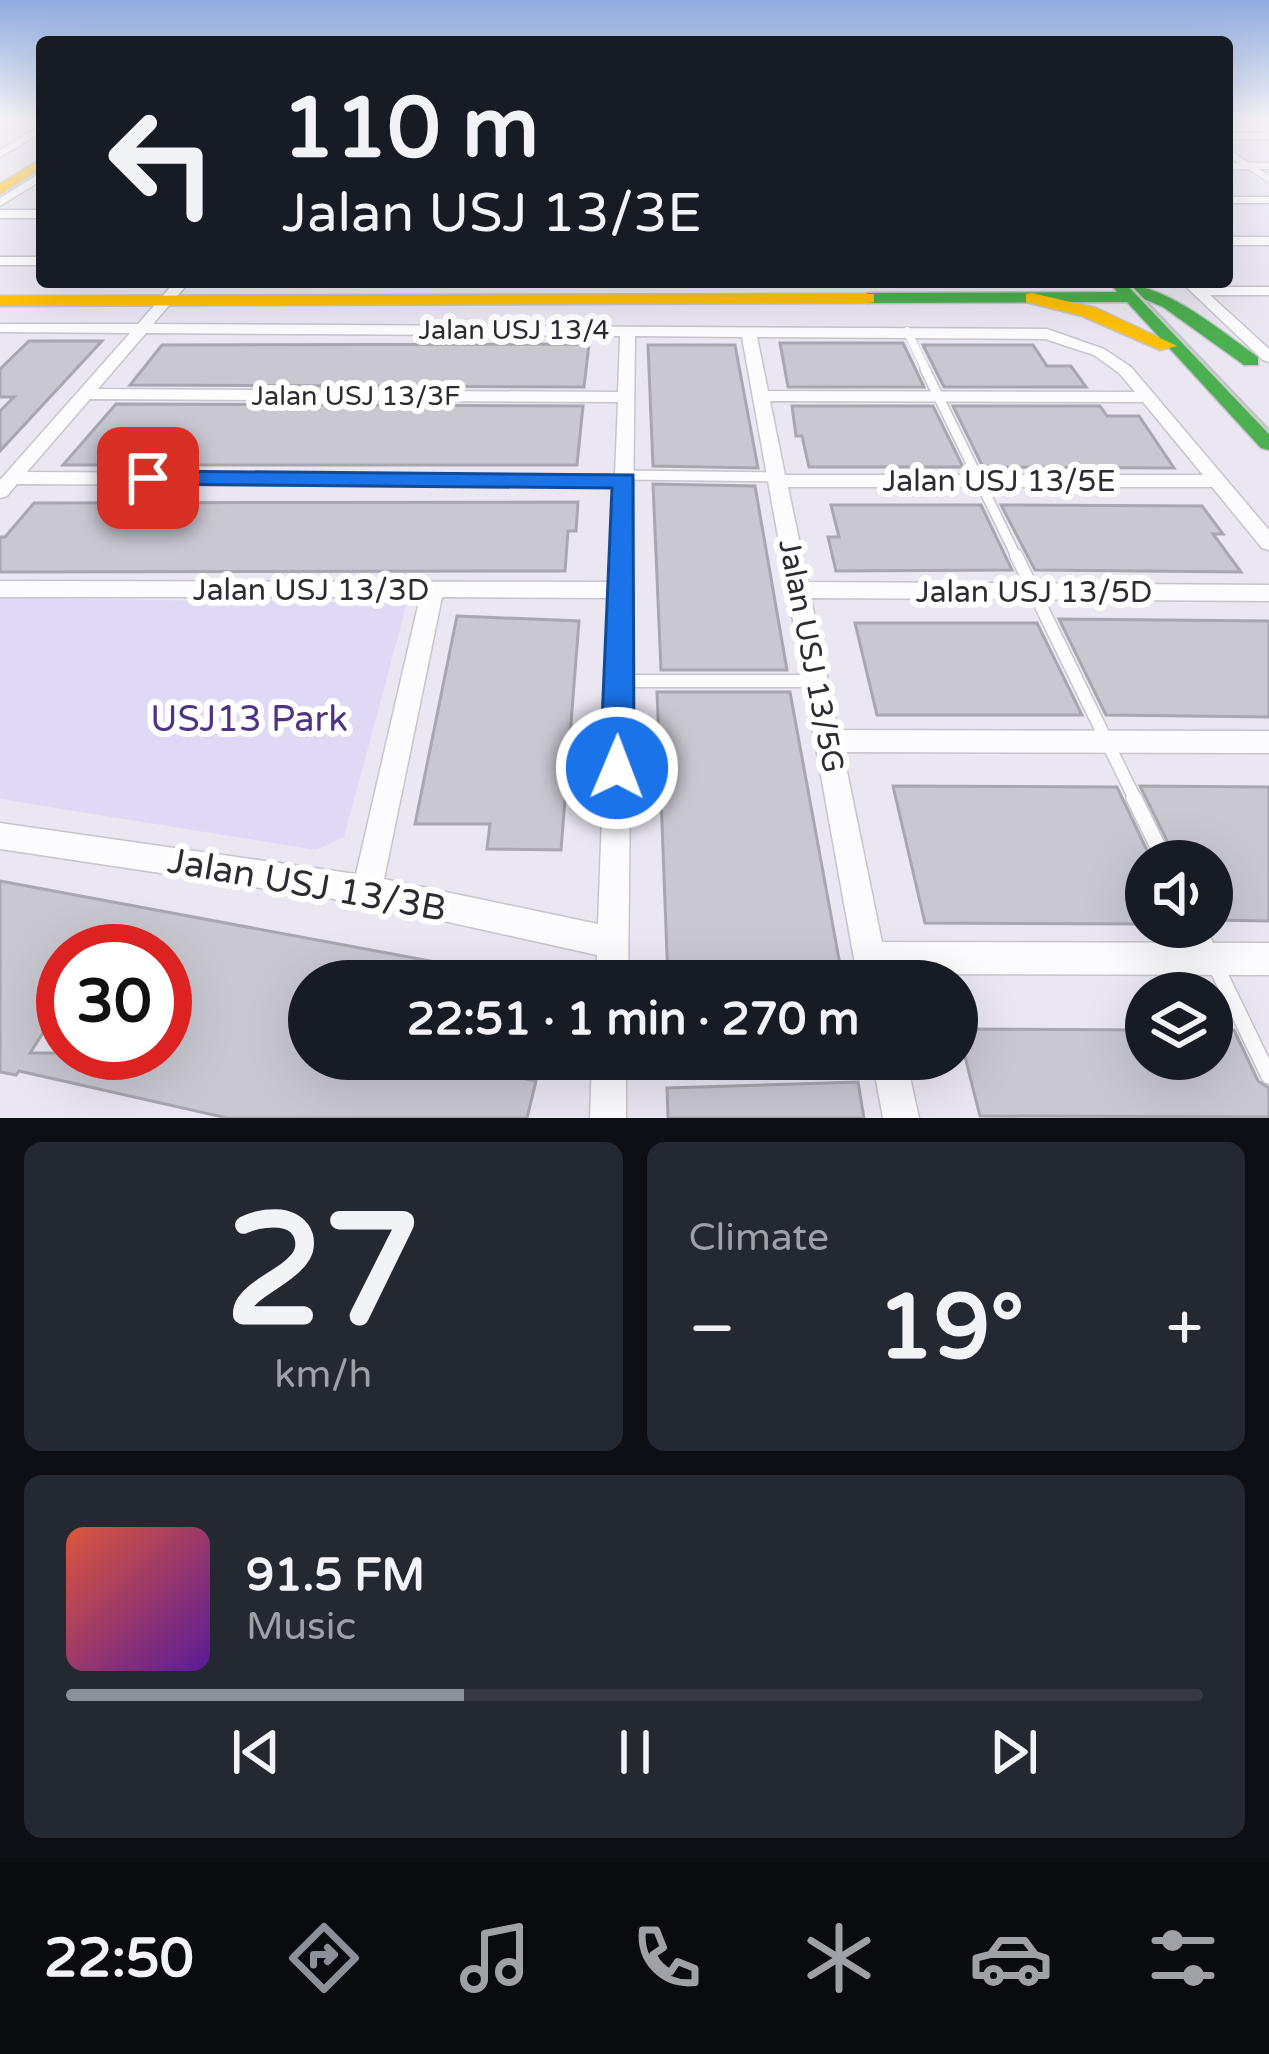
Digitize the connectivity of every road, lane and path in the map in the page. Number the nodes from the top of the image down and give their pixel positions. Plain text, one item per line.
1 (27, 172) edge
2 (36, 179) edge
3 (0, 190) edge
4 (1233, 200) edge
5 (1269, 200) edge
6 (0, 203) edge
7 (0, 214) edge
8 (36, 214) edge
9 (1233, 241) edge
10 (1269, 241) edge
11 (0, 261) edge
12 (36, 261) edge
13 (0, 286) edge
14 (36, 288) edge
15 (43, 288) edge
16 (1132, 288) edge
17 (1177, 288) edge
18 (1195, 288) edge
19 (1223, 288) edge
20 (1024, 289) edge
21 (496, 290) edge
22 (1269, 291) edge
23 (172, 294) junction
24 (0, 302) edge
25 (142, 328) junction
26 (628, 330) junction
27 (748, 331) junction
28 (4, 332) edge
29 (907, 332) junction
30 (1186, 356) junction
31 (1263, 359) edge
32 (85, 394) junction
33 (760, 396) junction
34 (939, 396) junction
35 (626, 397) junction
36 (1149, 397) junction
37 (1269, 443) edge
38 (624, 478) junction
39 (777, 479) junction
40 (980, 481) junction
41 (1220, 481) junction
42 (5, 484) edge
43 (1269, 543) edge
44 (0, 589) edge
45 (433, 590) junction
46 (621, 590) junction
47 (798, 590) junction
48 (1034, 592) junction
49 (1269, 593) edge
50 (619, 681) junction
51 (816, 681) junction
52 (828, 741) junction
53 (1107, 742) junction
54 (1269, 742) edge
55 (0, 836) edge
56 (1155, 840) edge
57 (368, 890) junction
58 (613, 944) junction
59 (1208, 948) edge
60 (1213, 959) junction
61 (1269, 959) edge
62 (613, 960) edge
63 (870, 960) edge
64 (978, 966) edge
65 (1269, 1076) edge
66 (609, 1080) edge
67 (893, 1080) edge
68 (608, 1118) edge
69 (901, 1118) edge

1 - 3 main road
2 - 6 street
4 - 5 street
7 - 8 street
9 - 10 street
11 - 12 street
13 - 14 main road
15 - 23 main road
16 - 20 main road
16 - 30 main road
16 - 31 main road
17 - 31 main road
18 - 31 street
19 - 22 street
20 - 21 main road
20 - 30 main road
21 - 23 main road
23 - 24 main road
23 - 25 street
25 - 26 street, Jalan USJ 13/4
25 - 28 street, Jalan USJ 13/4
25 - 32 street
26 - 27 street, Jalan USJ 13/4
26 - 35 street
27 - 29 street, Jalan USJ 13/4
27 - 33 street, Jalan USJ 13/5G
29 - 34 lane
29 - 36 street, Jalan USJ 13/4
30 - 37 main road
32 - 35 street, Jalan USJ 13/3F
32 - 42 street
33 - 34 street
33 - 39 street, Jalan USJ 13/5G
34 - 36 street
34 - 40 lane
35 - 38 street
36 - 41 street, Jalan USJ 13/4
38 - 39 lane
38 - 42 street
38 - 46 street
39 - 40 street, Jalan USJ 13/5E
39 - 47 street, Jalan USJ 13/5G
40 - 41 street, Jalan USJ 13/5E
40 - 48 lane
41 - 43 street, Jalan USJ 13/4
44 - 45 street, Jalan USJ 13/3D
45 - 46 street, Jalan USJ 13/3D
45 - 57 street
46 - 50 street
47 - 48 street, Jalan USJ 13/5D
47 - 51 street, Jalan USJ 13/5G
48 - 49 street, Jalan USJ 13/5D
48 - 53 lane
50 - 51 lane
50 - 58 street
51 - 52 street, Jalan USJ 13/5G
52 - 53 street
52 - 63 street, Jalan USJ 13/5G
53 - 54 street
53 - 56 lane
55 - 57 street, Jalan USJ 13/3B
57 - 58 street, Jalan USJ 13/3B
58 - 62 street
59 - 60 lane
60 - 61 street
60 - 64 street
60 - 65 lane
66 - 68 street
67 - 69 street

